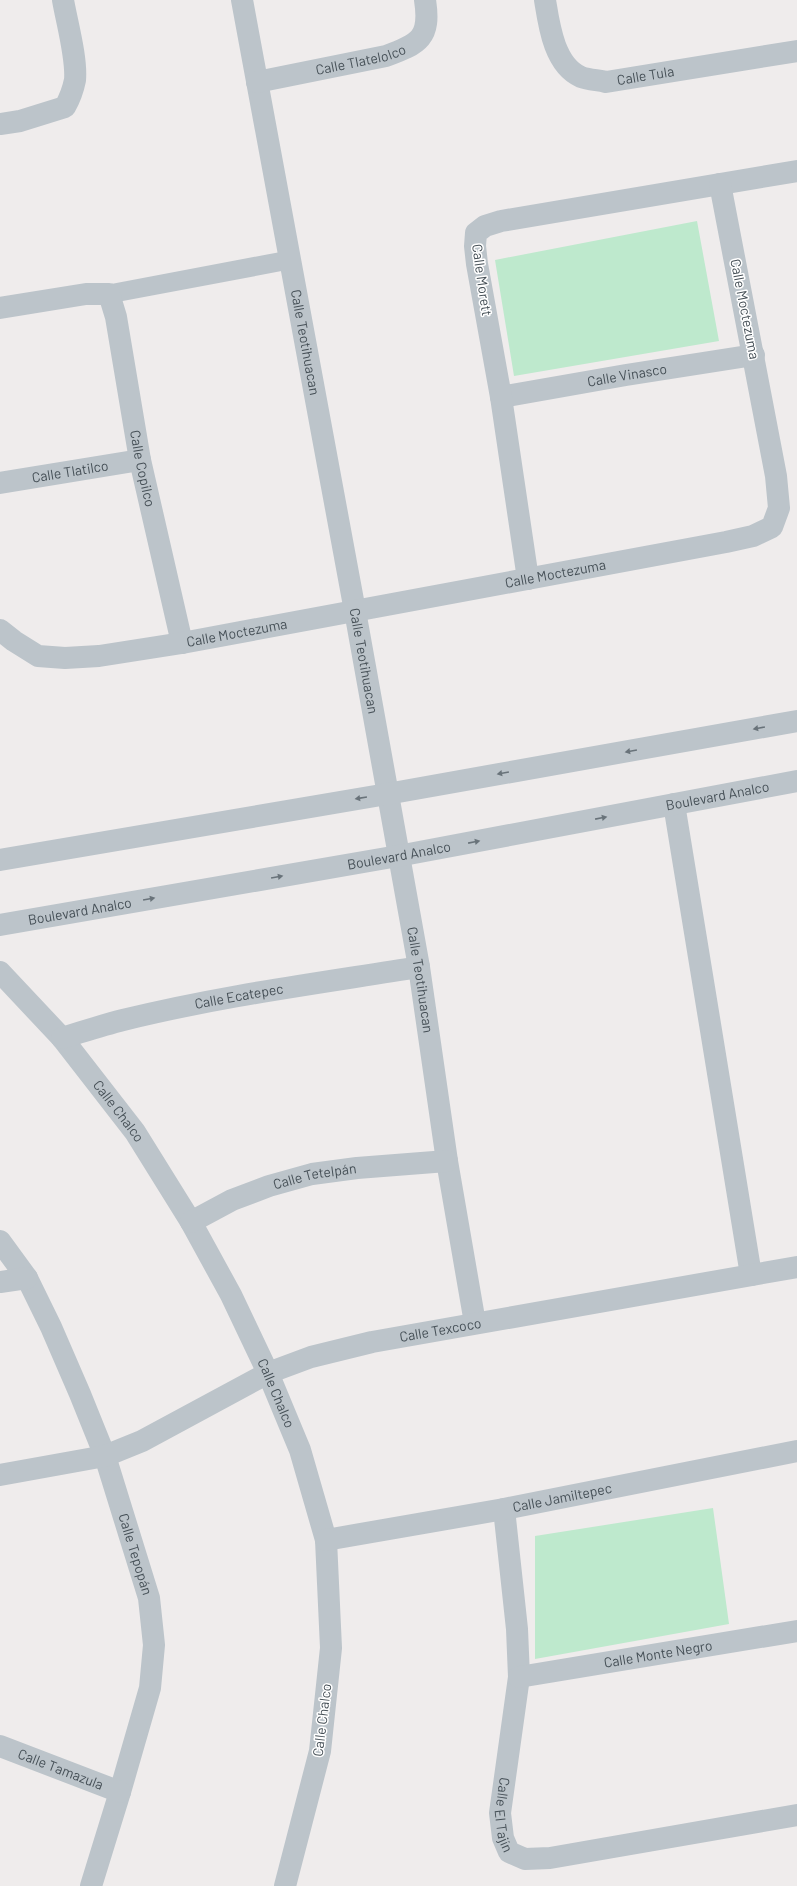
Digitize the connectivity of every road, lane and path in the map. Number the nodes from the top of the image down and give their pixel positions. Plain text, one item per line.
1 (63, 0) edge
2 (242, 0) edge
3 (426, 0) edge
4 (545, 0) edge
5 (797, 51) edge
6 (257, 82) junction
7 (0, 124) edge
8 (797, 171) edge
9 (720, 184) junction
10 (289, 260) junction
11 (110, 294) junction
12 (0, 308) edge
13 (754, 355) junction
14 (501, 397) junction
15 (140, 460) junction
16 (0, 482) edge
17 (528, 579) junction
18 (355, 611) junction
19 (0, 630) edge
20 (182, 643) junction
21 (797, 721) edge
22 (797, 781) edge
23 (387, 794) junction
24 (674, 804) junction
25 (398, 856) junction
26 (0, 860) edge
27 (0, 925) edge
28 (419, 967) junction
29 (0, 972) edge
30 (62, 1038) junction
31 (448, 1161) junction
32 (191, 1222) junction
33 (0, 1241) edge
34 (797, 1267) edge
35 (751, 1275) junction
36 (27, 1278) junction
37 (0, 1282) edge
38 (475, 1323) junction
39 (268, 1373) junction
40 (797, 1451) edge
41 (105, 1456) junction
42 (0, 1475) edge
43 (504, 1509) junction
44 (326, 1540) junction
45 (797, 1631) edge
46 (520, 1677) junction
47 (0, 1746) edge
48 (120, 1792) junction
49 (797, 1815) edge
50 (91, 1886) edge
51 (285, 1886) edge

1 - 7 street
2 - 6 street, Calle Teotihuacan
3 - 6 street, Calle Tlatelolco
4 - 5 street, Calle Tula
6 - 10 street, Calle Teotihuacan
8 - 9 street, Calle Morett
9 - 13 street, Calle Moctezuma
9 - 14 street, Calle Morett
10 - 11 street
10 - 18 street, Calle Teotihuacan
11 - 12 street
11 - 15 street, Calle Copilco
13 - 14 street, Calle Vinasco
13 - 17 street, Calle Moctezuma
14 - 17 street, Calle Morett
15 - 16 street, Calle Tlatilco
15 - 20 street, Calle Copilco
17 - 18 street, Calle Moctezuma
18 - 20 street, Calle Moctezuma
18 - 23 street, Calle Teotihuacan
19 - 20 street, Calle Moctezuma
21 -> 23 street
22 - 24 street, Boulevard Analco
23 - 25 street, Calle Teotihuacan
23 -> 26 street
25 -> 24 street, Boulevard Analco
24 - 35 street
27 -> 25 street, Boulevard Analco
25 - 28 street, Calle Teotihuacan
28 - 30 street, Calle Ecatepec
28 - 31 street, Calle Teotihuacan
29 - 30 street, Calle Chalco
30 - 32 street, Calle Chalco
31 - 32 street, Calle Tetelpán
31 - 38 street, Calle Teotihuacan
32 - 39 street, Calle Chalco
33 - 36 street, Calle Tepopán
34 - 35 street, Calle Texcoco
35 - 38 street, Calle Texcoco
36 - 37 street
36 - 41 street, Calle Tepopán
38 - 39 street, Calle Texcoco
39 - 41 street, Calle Texcoco
39 - 44 street, Calle Chalco
40 - 43 street, Calle Jamiltepec
41 - 42 street, Calle Texcoco
41 - 48 street, Calle Tepopán
43 - 44 street, Calle Jamiltepec
43 - 46 street, Calle El Tajín
44 - 51 street, Calle Chalco
45 - 46 street, Calle Monte Negro
46 - 49 street, Calle El Tajín
47 - 48 street, Calle Tamazula
48 - 50 street, Calle Tepopán

